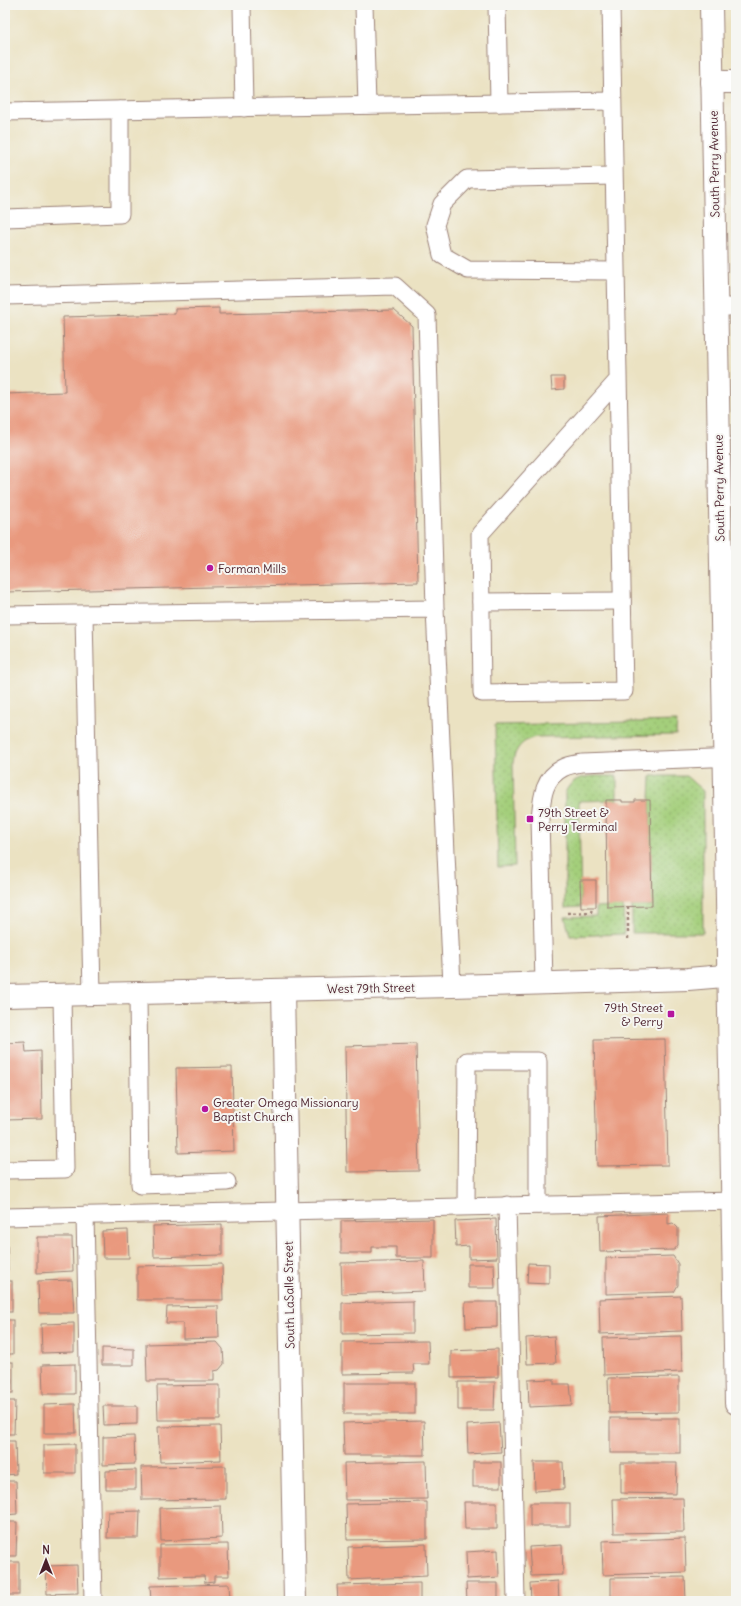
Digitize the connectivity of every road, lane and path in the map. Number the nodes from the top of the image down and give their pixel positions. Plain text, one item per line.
1 (242, 5) edge
2 (364, 5) edge
3 (497, 5) edge
4 (611, 5) edge
5 (711, 5) edge
6 (712, 82) junction
7 (736, 82) edge
8 (612, 102) junction
9 (499, 103) junction
10 (367, 105) junction
11 (244, 108) junction
12 (120, 110) junction
13 (5, 112) edge
14 (613, 176) junction
15 (5, 218) edge
16 (615, 271) junction
17 (5, 296) edge
18 (726, 307) edge
19 (617, 380) junction
20 (728, 528) edge
21 (622, 601) junction
22 (481, 602) junction
23 (435, 609) junction
24 (5, 615) edge
25 (84, 615) junction
26 (730, 758) edge
27 (731, 895) edge
28 (628, 906) dead end
29 (592, 907) dead end
30 (543, 913) junction
31 (628, 940) dead end
32 (732, 976) edge
33 (544, 983) junction
34 (452, 986) junction
35 (283, 990) junction
36 (138, 993) junction
37 (92, 994) junction
38 (62, 995) junction
39 (5, 996) edge
40 (733, 1059) edge
41 (5, 1170) edge
42 (227, 1182) dead end
43 (734, 1201) edge
44 (538, 1205) junction
45 (466, 1206) junction
46 (507, 1206) junction
47 (287, 1210) junction
48 (85, 1215) junction
49 (5, 1217) edge
50 (736, 1403) edge
51 (93, 1601) edge
52 (294, 1601) edge
53 (516, 1601) edge

1 - 11 lane
2 - 10 lane
3 - 9 lane
4 - 8 lane
5 - 6 street, South Perry Avenue
6 - 7 street
6 - 18 street, South Perry Avenue
8 - 9 lane
8 - 14 lane
9 - 10 lane
10 - 11 lane
11 - 12 lane
12 - 13 lane
12 - 15 lane
14 - 16 lane
14 - 16 lane
16 - 19 lane
17 - 23 lane
18 - 20 street, South Perry Avenue
19 - 21 lane
19 - 22 lane
20 - 26 street, South Perry Avenue
21 - 22 lane
21 - 22 lane
23 - 25 lane
23 - 34 lane
24 - 25 lane
25 - 37 lane
26 - 27 street, South Perry Avenue
26 - 30 lane
27 - 32 street, South Perry Avenue
28 - 31 path
29 - 30 path
30 - 33 lane
32 - 33 street, West 79th Street
32 - 40 street, South Perry Avenue
33 - 34 street, West 79th Street
34 - 35 street, West 79th Street
35 - 36 street, West 79th Street
35 - 47 street, South LaSalle Street
36 - 37 street, West 79th Street
36 - 42 lane
37 - 38 street, West 79th Street
38 - 39 street, West 79th Street
38 - 41 lane
40 - 43 street, South Perry Avenue
43 - 44 lane
43 - 50 street, South Perry Avenue
44 - 45 lane
44 - 46 lane
45 - 46 lane
45 - 47 lane
46 - 53 lane
47 - 48 lane
47 - 52 street, South LaSalle Street
48 - 49 lane
48 - 51 lane

